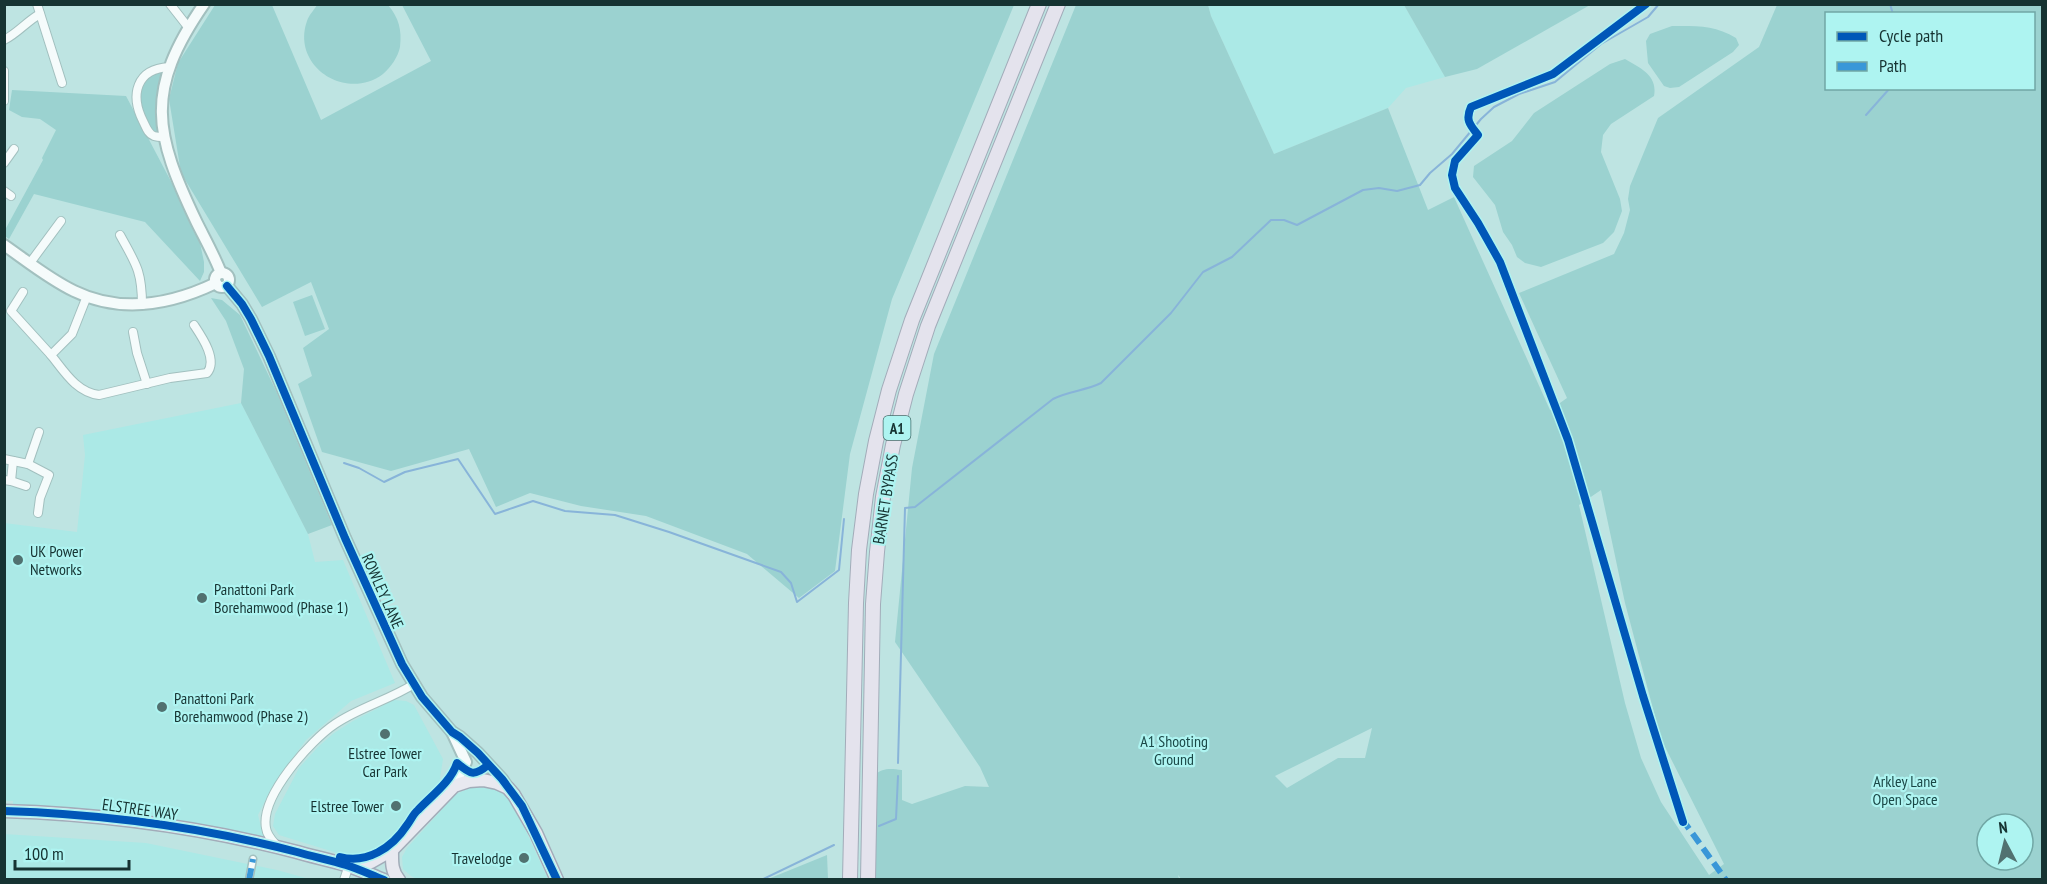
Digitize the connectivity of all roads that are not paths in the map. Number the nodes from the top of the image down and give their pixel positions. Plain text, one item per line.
1 (38, 4) edge
2 (170, 4) edge
3 (204, 4) edge
4 (1040, 4) edge
5 (1058, 4) edge
6 (40, 14) junction
7 (188, 27) junction
8 (4, 40) edge
9 (169, 67) junction
10 (4, 71) edge
11 (62, 83) dead end
12 (4, 101) edge
13 (164, 137) junction
14 (14, 149) dead end
15 (4, 163) edge
16 (61, 220) dead end
17 (120, 235) dead end
18 (4, 245) edge
19 (30, 263) junction
20 (218, 278) junction
21 (23, 292) dead end
22 (87, 296) junction
23 (141, 305) junction
24 (194, 325) dead end
25 (133, 332) dead end
26 (51, 355) junction
27 (147, 384) junction
28 (39, 432) dead end
29 (9, 460) edge
30 (28, 464) junction
31 (8, 480) edge
32 (26, 486) dead end
33 (38, 513) dead end
34 (414, 684) junction
35 (452, 732) junction
36 (454, 786) junction
37 (508, 788) junction
38 (4, 811) edge
39 (274, 847) junction
40 (392, 850) junction
41 (253, 859) dead end
42 (349, 865) junction
43 (249, 879) edge
44 (344, 879) edge
45 (384, 879) edge
46 (399, 879) edge
47 (557, 879) edge
48 (850, 879) edge
49 (868, 879) edge

1 - 6 street
2 - 7 street
3 - 7 street
4 - 48 highway, BARNET BYPASS / A1
5 - 49 highway, BARNET BYPASS / A1
6 - 8 street
6 - 11 street
7 - 9 street
9 - 13 street
9 - 13 street
10 - 12 street
13 - 20 street
14 - 15 street
16 - 19 street
17 - 23 street
18 - 19 street
19 - 22 street
20 - 23 street
20 - 34 street, ROWLEY LANE
21 - 26 street
22 - 23 street
22 - 26 street
24 - 27 street
25 - 27 street
26 - 27 street
28 - 30 street
29 - 30 street
29 - 31 street
30 - 33 street
31 - 32 street
34 - 35 street, ROWLEY LANE
34 - 39 street
35 - 36 street
35 - 37 street, ROWLEY LANE
36 - 37 main road
36 - 40 main road
37 - 47 main road, ROWLEY LANE
38 - 39 main road, ELSTREE WAY
39 - 42 main road
40 - 42 main road
40 - 46 main road
41 - 43 street
42 - 44 street
42 - 45 main road

